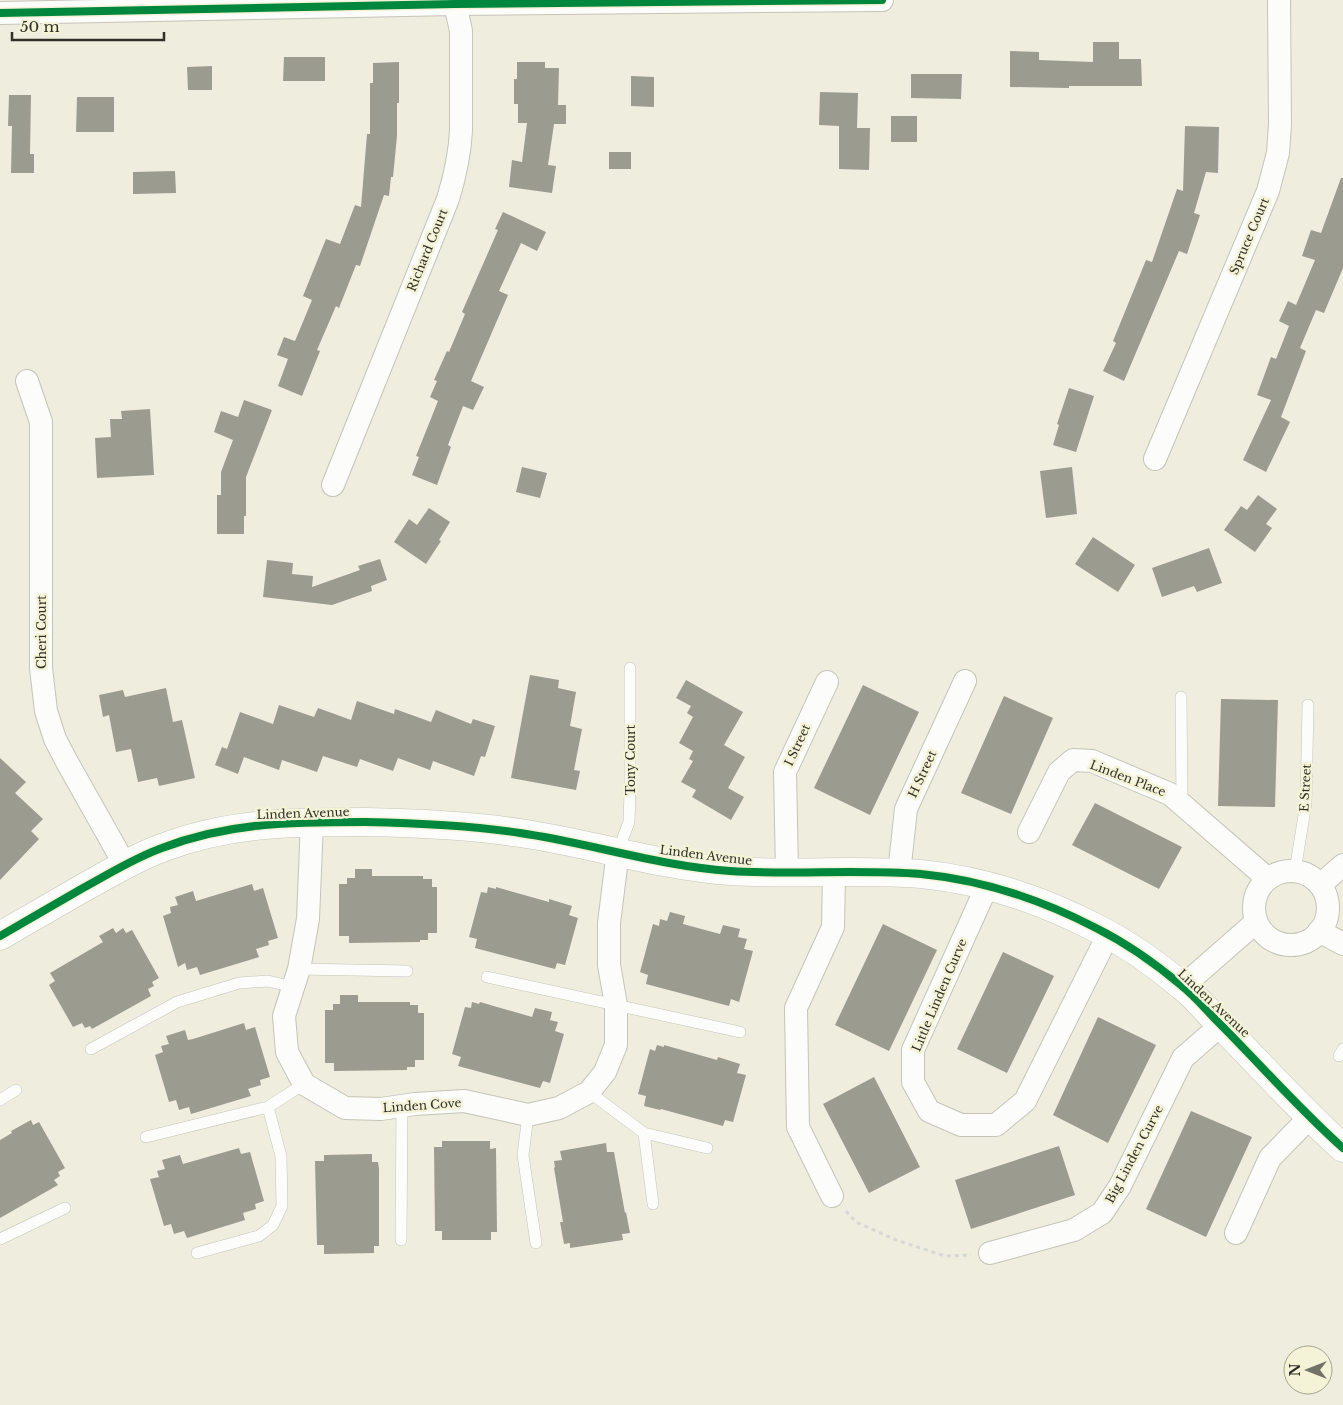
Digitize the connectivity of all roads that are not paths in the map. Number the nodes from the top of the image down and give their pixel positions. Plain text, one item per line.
1 (882, 0) edge
2 (1279, 0) edge
3 (455, 4) junction
4 (0, 13) edge
5 (27, 381) dead end
6 (1155, 459) dead end
7 (333, 485) dead end
8 (630, 668) dead end
9 (966, 681) dead end
10 (827, 682) dead end
11 (1181, 697) dead end
12 (1308, 705) dead end
13 (1182, 804) junction
14 (312, 822) junction
15 (1029, 832) dead end
16 (618, 851) junction
17 (125, 865) junction
18 (1343, 865) edge
19 (1295, 871) junction
20 (787, 872) junction
21 (834, 872) junction
22 (899, 873) junction
23 (1268, 879) junction
24 (1320, 885) junction
25 (987, 886) junction
26 (1256, 922) junction
27 (1319, 931) junction
28 (1108, 935) junction
29 (0, 936) edge
30 (1343, 944) edge
31 (407, 971) dead end
32 (487, 977) dead end
33 (296, 978) junction
34 (1183, 986) junction
35 (616, 1005) junction
36 (1221, 1025) junction
37 (740, 1032) dead end
38 (91, 1049) dead end
39 (304, 1084) junction
40 (16, 1090) dead end
41 (589, 1092) junction
42 (0, 1100) edge
43 (402, 1106) junction
44 (268, 1107) junction
45 (528, 1114) junction
46 (1311, 1116) junction
47 (644, 1134) junction
48 (146, 1137) dead end
49 (707, 1148) dead end
50 (1343, 1148) edge
51 (832, 1196) road end
52 (653, 1204) dead end
53 (65, 1208) dead end
54 (1236, 1233) dead end
55 (0, 1239) edge
56 (402, 1240) dead end
57 (536, 1243) dead end
58 (197, 1254) dead end
59 (990, 1254) road end

1 - 3 street
2 - 6 street, Spruce Court
3 - 4 street
3 - 7 street, Richard Court
5 - 17 street, Cheri Court
8 - 16 lane, Tony Court
9 - 22 street, H Street
10 - 20 street, I Street
11 - 13 lane
12 - 19 lane, E Street
13 - 15 street, Linden Place
13 - 23 street, Linden Place
14 - 16 street, Linden Avenue
14 - 17 street, Linden Avenue
14 - 33 street
16 - 20 street, Linden Avenue
16 - 35 street, Linden Cove
17 - 29 street, Linden Avenue
18 - 24 street
19 - 23 street
19 - 24 street
20 - 21 street, Linden Avenue
21 - 22 street, Linden Avenue
21 - 51 street
22 - 25 street, Linden Avenue
23 - 26 street
24 - 27 street
25 - 28 street, Linden Avenue
25 - 28 street, Little Linden Curve
26 - 27 street
26 - 34 street
27 - 30 street
28 - 34 street, Linden Avenue
31 - 33 lane
32 - 35 lane
33 - 38 lane
33 - 39 street
34 - 36 street, Linden Avenue
35 - 37 lane
35 - 41 street, Linden Cove
36 - 46 street, Linden Avenue
36 - 59 street, Big Linden Curve
39 - 43 street, Linden Cove
39 - 44 lane
40 - 42 lane
41 - 45 street, Linden Cove
41 - 47 lane
43 - 45 street, Linden Cove
43 - 56 lane
44 - 48 lane
44 - 58 lane
45 - 57 lane
46 - 50 street, Linden Avenue
46 - 54 street
47 - 49 lane
47 - 52 lane
53 - 55 lane

